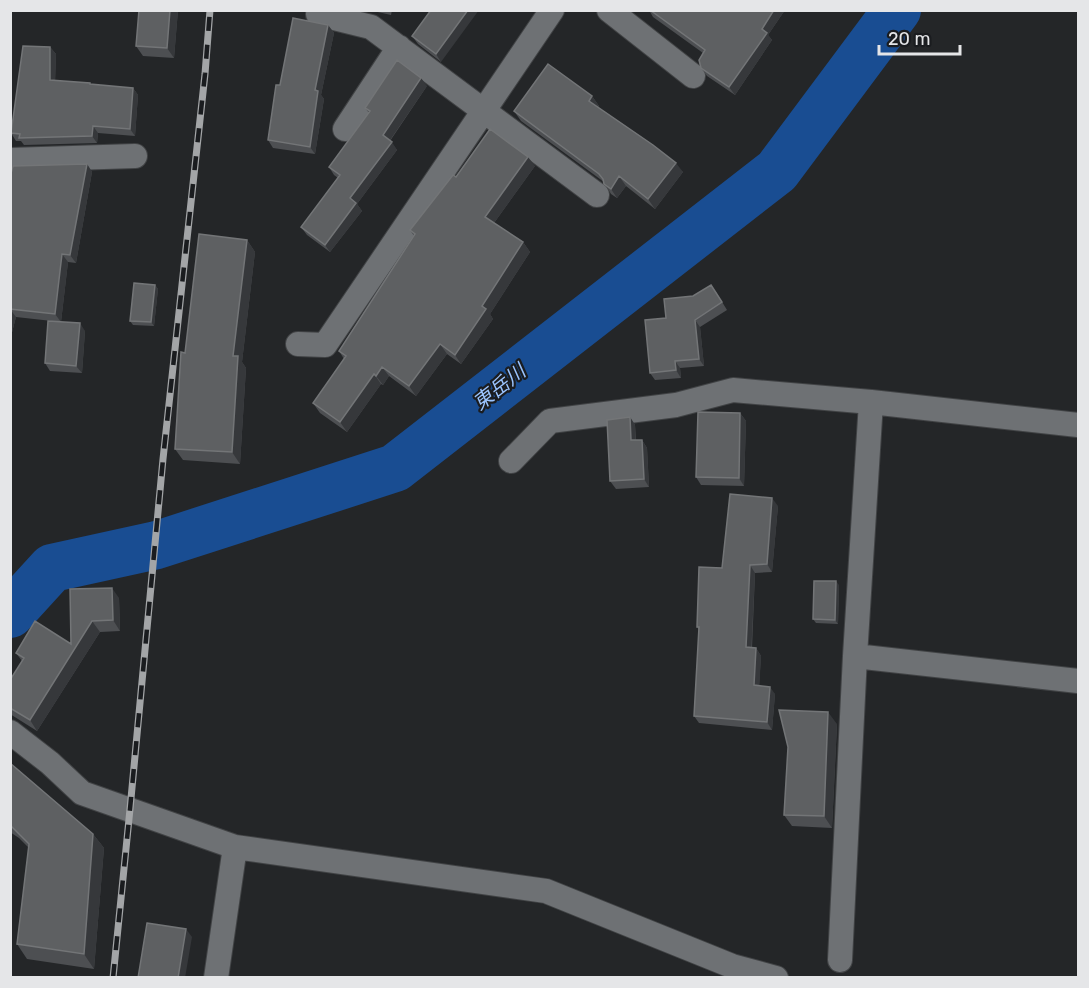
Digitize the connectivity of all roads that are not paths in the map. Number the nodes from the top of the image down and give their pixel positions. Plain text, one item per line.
1 (552, 10) edge
2 (609, 10) edge
3 (318, 14) dead end
4 (399, 47) junction
5 (693, 76) dead end
6 (484, 110) junction
7 (345, 129) dead end
8 (135, 156) dead end
9 (10, 160) edge
10 (597, 195) dead end
11 (298, 344) dead end
12 (871, 402) junction
13 (1078, 425) edge
14 (510, 460) dead end
15 (855, 656) junction
16 (1078, 681) edge
17 (10, 732) edge
18 (235, 847) junction
19 (840, 960) dead end
20 (216, 978) edge
21 (776, 978) edge

1 - 6 street
2 - 5 street
3 - 4 street
4 - 6 street
4 - 7 street
6 - 10 street
6 - 11 street
8 - 9 street
12 - 13 street
12 - 14 street
12 - 15 street
15 - 16 street
15 - 19 street
17 - 18 street
18 - 20 street
18 - 21 street

